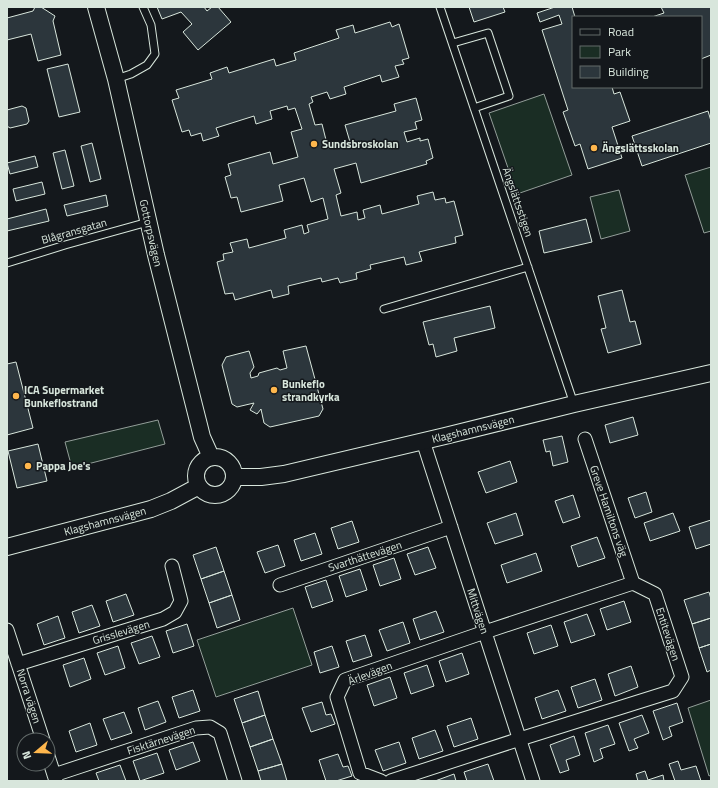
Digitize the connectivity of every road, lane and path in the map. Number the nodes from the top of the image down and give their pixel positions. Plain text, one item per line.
1 (96, 7) edge
2 (143, 7) edge
3 (440, 7) edge
4 (453, 44) junction
5 (116, 79) junction
6 (474, 108) junction
7 (148, 222) junction
8 (7, 263) edge
9 (528, 267) junction
10 (384, 308) dead end
11 (711, 373) edge
12 (574, 404) junction
13 (585, 439) dead end
14 (423, 441) junction
15 (211, 458) junction
16 (234, 477) junction
17 (199, 486) junction
18 (451, 527) junction
19 (7, 547) edge
20 (172, 566) dead end
21 (633, 583) junction
22 (280, 585) dead end
23 (7, 630) edge
24 (485, 632) junction
25 (14, 662) edge
26 (40, 732) edge
27 (520, 739) junction
28 (55, 778) edge
29 (235, 781) edge
30 (381, 781) edge
31 (391, 781) edge
32 (533, 781) edge

1 - 5 street, Gottorpsvägen
2 - 5 lane
3 - 4 lane, Ängslättsstigen
4 - 6 lane, Ängslättsstigen
4 - 6 lane
5 - 7 street, Gottorpsvägen
6 - 9 lane, Ängslättsstigen
7 - 8 lane, Blågransgatan
7 - 15 street, Gottorpsvägen
9 - 10 lane
9 - 12 lane, Ängslättsstigen
11 - 12 street, Klagshamnsvägen
12 - 14 street, Klagshamnsvägen
13 - 21 street, Greve Hamiltons väg
14 - 16 street, Klagshamnsvägen
14 - 18 street, Mittvägen
15 - 16 street
15 - 17 street
16 - 17 street
17 - 19 street, Klagshamnsvägen
18 - 22 street, Svarthättevägen
18 - 24 street, Mittvägen
20 - 25 street, Grisslevägen
21 - 24 street
21 - 27 street, Entitevägen
23 - 25 street, Norra vägen
24 - 27 street, Mittvägen
24 - 30 street, Ärlevägen
25 - 26 street, Norra vägen
27 - 31 street
27 - 32 street, Mittvägen
28 - 29 street, Fisktärnevägen

